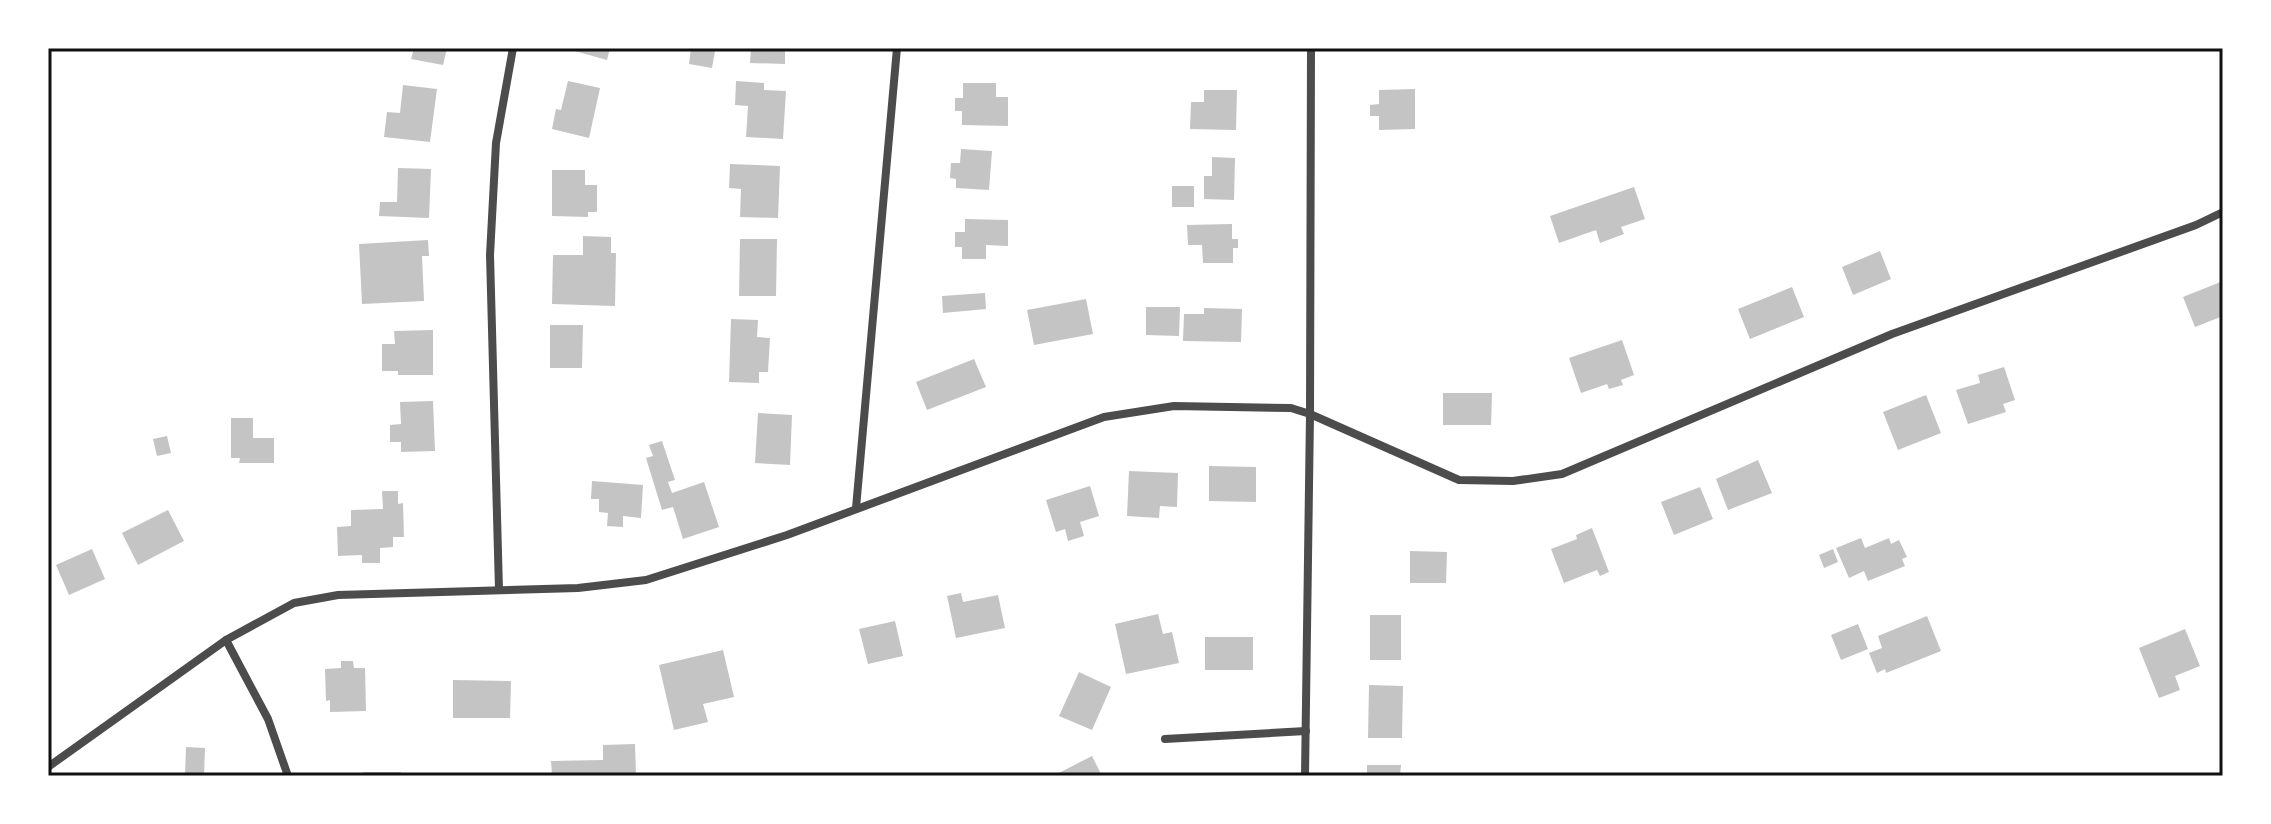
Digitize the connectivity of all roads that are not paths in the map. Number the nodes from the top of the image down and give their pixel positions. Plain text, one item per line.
1 (513, 48) edge
2 (897, 48) edge
3 (1311, 48) edge
4 (2223, 212) edge
5 (1310, 414) junction
6 (856, 508) junction
7 (499, 590) junction
8 (226, 640) junction
9 (1306, 731) junction
10 (1165, 739) dead end
11 (48, 767) edge
12 (288, 776) edge
13 (1305, 776) edge

1 - 7 street
2 - 6 street
3 - 5 street
4 - 5 street
5 - 6 street
5 - 9 street
6 - 7 street
7 - 8 street
8 - 11 street
8 - 12 street
9 - 10 street
9 - 13 street

